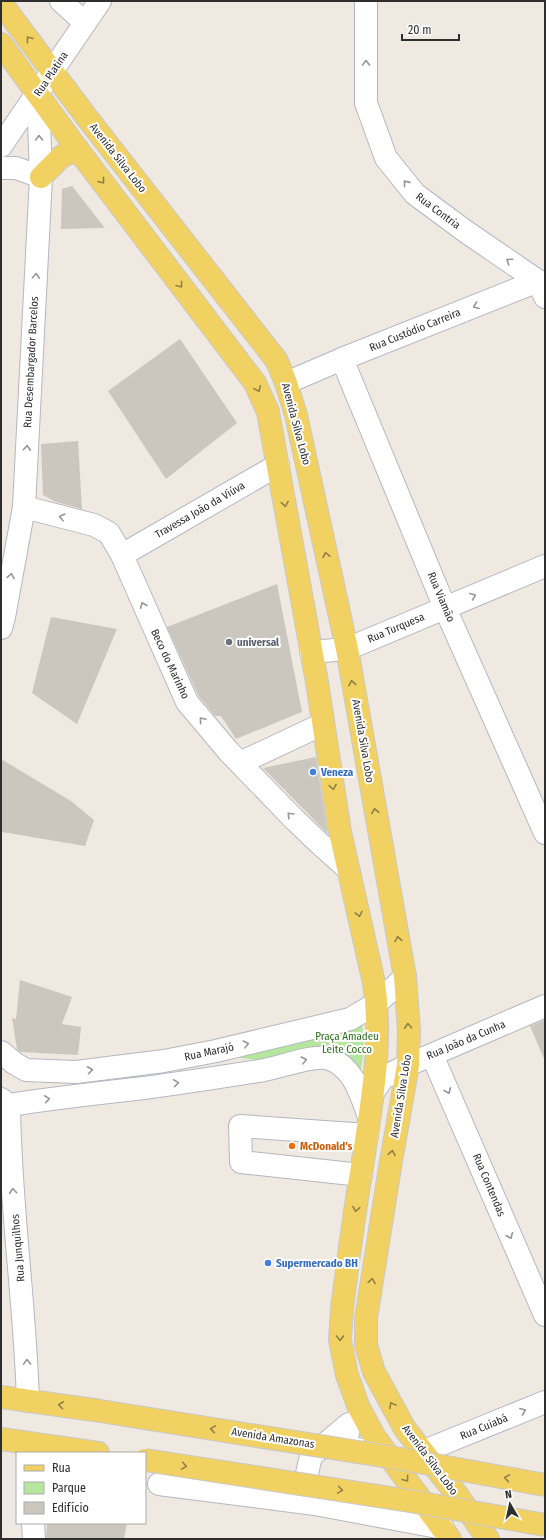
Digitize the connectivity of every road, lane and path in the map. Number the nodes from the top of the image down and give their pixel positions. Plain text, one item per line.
1 (61, 1) edge
2 (100, 1) edge
3 (366, 1) edge
4 (1, 2) edge
5 (85, 23) junction
6 (1, 44) edge
7 (53, 70) junction
8 (38, 93) junction
9 (1, 146) edge
10 (78, 150) junction
11 (1, 168) edge
12 (41, 177) junction
13 (543, 287) edge
14 (342, 359) junction
15 (286, 383) junction
16 (278, 465) junction
17 (24, 507) junction
18 (122, 555) junction
19 (545, 566) edge
20 (445, 608) junction
21 (1, 628) edge
22 (347, 649) junction
23 (311, 652) junction
24 (323, 724) junction
25 (240, 763) junction
26 (340, 832) junction
27 (545, 834) edge
28 (318, 842) junction
29 (348, 868) junction
30 (405, 977) junction
31 (377, 1003) junction
32 (545, 1006) edge
33 (1, 1034) edge
34 (1, 1053) edge
35 (432, 1055) junction
36 (164, 1061) junction
37 (408, 1065) junction
38 (265, 1070) junction
39 (372, 1094) junction
40 (5, 1102) edge
41 (368, 1126) junction
42 (360, 1175) junction
43 (545, 1315) edge
44 (1, 1397) edge
45 (28, 1401) junction
46 (545, 1402) edge
47 (374, 1436) junction
48 (1, 1439) edge
49 (30, 1448) edge
50 (84, 1452) edge
51 (422, 1452) junction
52 (146, 1460) edge
53 (159, 1484) dead end
54 (545, 1485) edge
55 (315, 1504) junction
56 (33, 1524) edge
57 (545, 1525) edge
58 (446, 1534) edge
59 (34, 1539) edge
60 (488, 1539) edge

1 - 5 street
2 - 5 street, Rua Platina
13 -> 3 street, Rua Contria
7 -> 4 main road, Avenida Silva Lobo
5 - 7 street, Rua Platina
6 - 8 main road
7 - 8 street, Rua Platina
7 - 15 main road, Avenida Silva Lobo
8 - 9 street, Rua Platina
8 - 10 main road
12 -> 8 street, Rua Desembargador Barcelos
10 - 12 main road
10 -> 16 main road
11 - 12 street
17 -> 12 street, Rua Desembargador Barcelos
13 -> 14 street, Rua Custódio Carreira
14 - 15 street, Rua Custódio Carreira
14 - 20 street, Rua Viamão
22 -> 15 main road, Avenida Silva Lobo
16 - 18 street, Travessa João da Viúva
16 -> 23 main road
18 -> 17 street, Beco do Marinho
21 -> 17 street, Rua Desembargador Barcelos
25 -> 18 street, Beco do Marinho
20 -> 19 street, Rua Turquesa
20 - 22 street, Rua Turquesa
20 - 27 street, Rua Viamão
22 - 23 street, Rua Turquesa
30 -> 22 main road, Avenida Silva Lobo
23 - 24 main road
24 - 25 street
24 -> 26 main road
28 -> 25 street, Beco do Marinho
26 - 28 street
26 - 29 main road
28 - 29 street, Beco do Marinho
29 -> 31 main road
30 - 31 street, Rua Marajó
37 -> 30 main road, Avenida Silva Lobo
36 -> 31 street, Rua Marajó
31 - 39 main road
32 - 35 street, Rua João da Cunha
33 - 34 street
34 -> 36 street, Rua Marajó
35 - 37 street, Rua João da Cunha
35 -> 43 street, Rua Contendas
36 - 38 street
37 - 39 street, Rua João da Cunha
51 -> 37 main road, Avenida Silva Lobo
40 -> 38 street
38 -> 41 street
39 - 41 main road
45 -> 40 street, Rua Junquilhos
41 - 42 main road
41 - 42 street
42 -> 47 main road
44 - 45 main road, Avenida Amazonas
54 -> 45 main road, Avenida Amazonas, bridge
51 -> 46 street, Rua Cuiabá
47 - 55 street
47 -> 58 main road
48 - 49 main road
49 - 50 main road
51 - 60 main road, Avenida Silva Lobo
52 -> 57 main road, bridge
53 - 55 street
55 - 58 street
56 - 59 street

